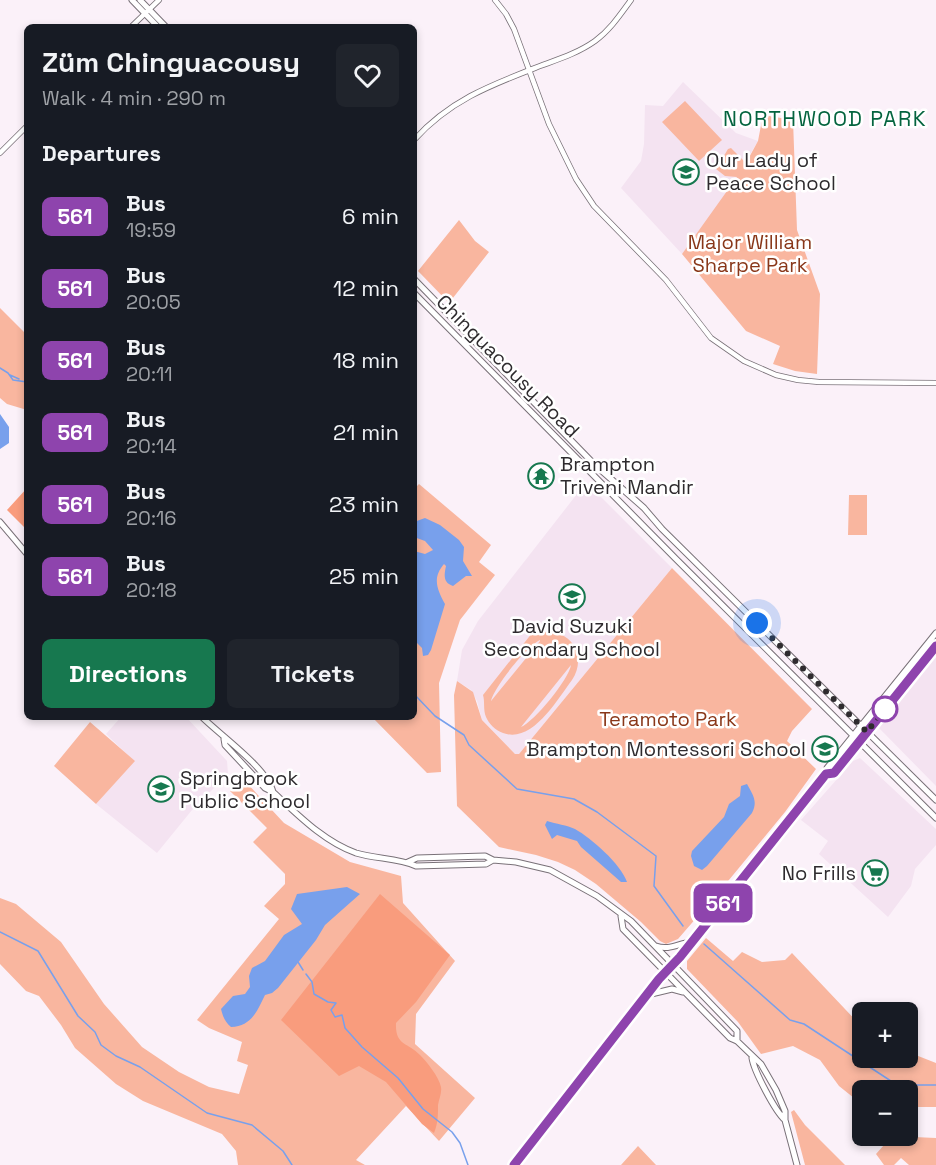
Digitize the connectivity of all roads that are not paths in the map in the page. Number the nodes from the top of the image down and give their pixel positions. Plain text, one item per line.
1 (132, 0) edge
2 (140, 0) edge
3 (159, 0) edge
4 (495, 0) edge
5 (632, 0) edge
6 (147, 12) junction
7 (134, 24) edge
8 (156, 24) edge
9 (162, 24) edge
10 (529, 70) junction
11 (24, 129) edge
12 (417, 137) edge
13 (0, 153) edge
14 (417, 282) edge
15 (417, 296) edge
16 (936, 383) edge
17 (0, 522) edge
18 (24, 550) edge
19 (936, 633) edge
20 (936, 646) edge
21 (205, 720) edge
22 (861, 726) junction
23 (867, 732) junction
24 (853, 736) junction
25 (859, 742) junction
26 (826, 774) junction
27 (936, 800) edge
28 (936, 818) edge
29 (621, 916) junction
30 (650, 941) junction
31 (692, 942) junction
32 (673, 964) junction
33 (666, 972) junction
34 (647, 995) junction
35 (691, 998) junction
36 (736, 1041) junction
37 (514, 1165) edge
38 (797, 1165) edge

1 - 6 main road
2 - 6 main road
3 - 6 street
4 - 10 street
5 - 10 street
6 - 7 street
6 - 8 main road
6 - 9 main road
10 - 12 street
10 - 16 street
11 - 13 street
14 - 22 main road, Chinguacousy Road
15 - 24 main road, Chinguacousy Road
17 - 18 main road
19 - 22 main road
20 - 23 main road
21 - 29 main road
22 - 23 main road, Chinguacousy Road
22 - 24 main road
23 - 25 main road
23 - 27 main road, Chinguacousy Road
24 - 25 main road, Chinguacousy Road
24 - 26 main road
25 - 26 main road
25 - 28 main road, Chinguacousy Road
26 - 31 main road
29 - 30 main road
29 - 33 main road
30 - 31 main road
30 - 32 main road
31 - 32 main road
32 - 33 main road
32 - 36 main road
33 - 34 main road
33 - 35 main road
34 - 35 main road
34 - 37 main road
35 - 36 main road
36 - 38 main road

